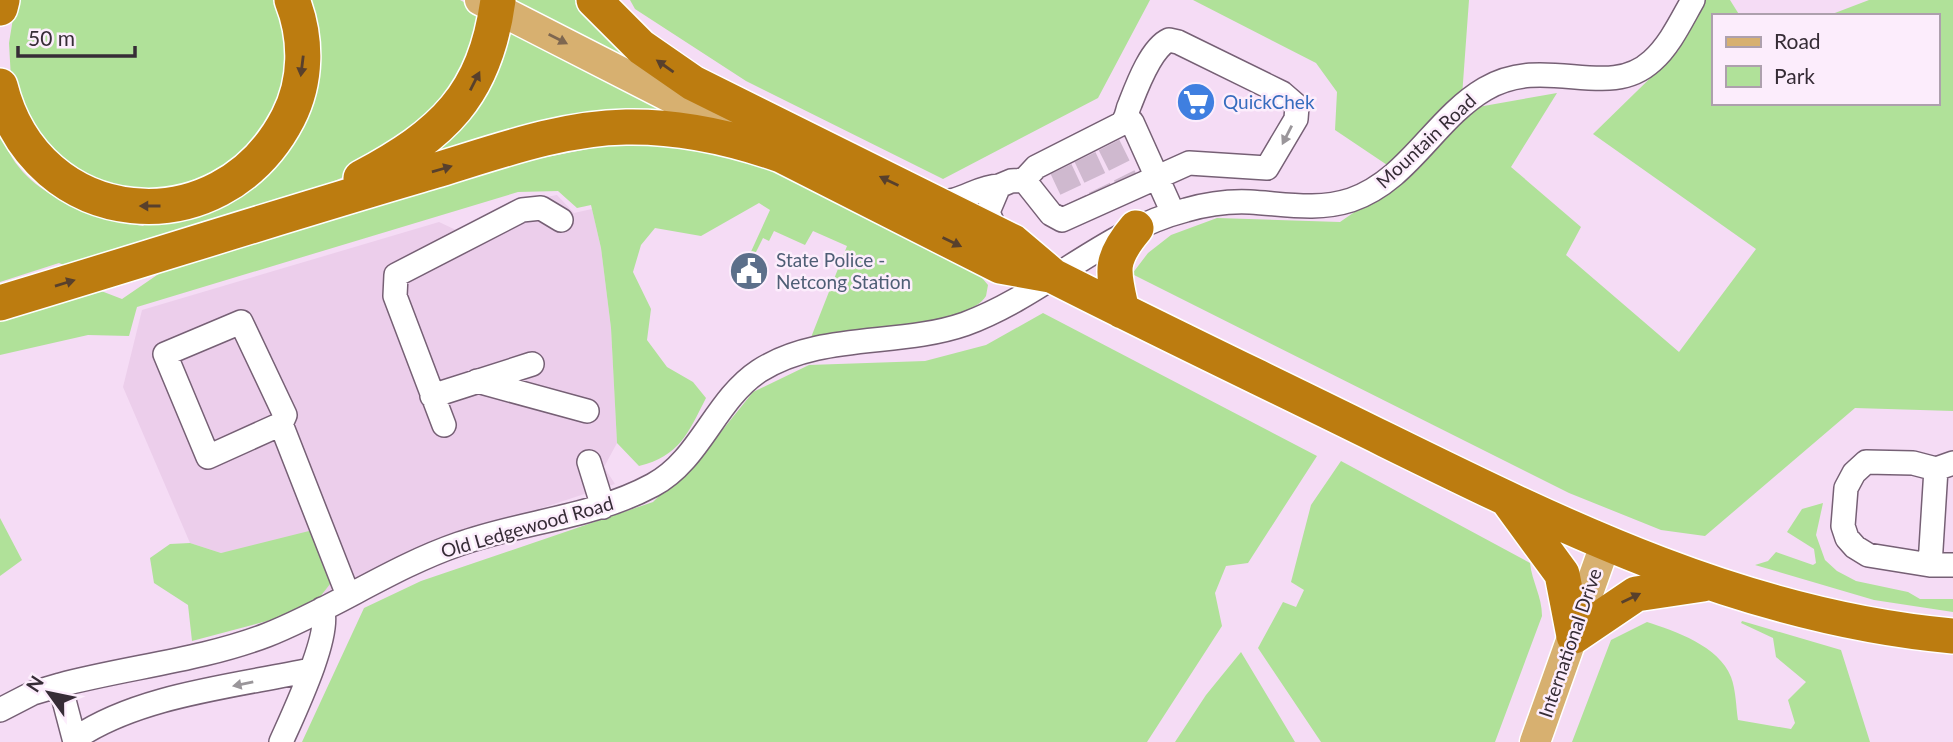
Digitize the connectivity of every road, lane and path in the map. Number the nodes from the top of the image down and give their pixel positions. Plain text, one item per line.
1 (2, 0) edge
2 (292, 0) edge
3 (594, 0) edge
4 (1693, 0) edge
5 (492, 3) edge
6 (0, 8) edge
7 (0, 86) edge
8 (1127, 119) junction
9 (781, 155) junction
10 (1157, 177) junction
11 (1024, 180) junction
12 (999, 186) junction
13 (928, 200) junction
14 (306, 208) junction
15 (1173, 213) junction
16 (561, 220) dead end
17 (1136, 228) junction
18 (997, 234) junction
19 (1053, 276) junction
20 (0, 303) edge
21 (1122, 311) junction
22 (532, 364) dead end
23 (477, 381) junction
24 (432, 396) junction
25 (587, 411) dead end
26 (281, 424) junction
27 (444, 425) dead end
28 (589, 462) dead end
29 (1944, 466) edge
30 (1507, 499) junction
31 (603, 507) junction
32 (1605, 545) junction
33 (1930, 565) junction
34 (1953, 565) edge
35 (1710, 583) junction
36 (348, 595) junction
37 (321, 609) junction
38 (1574, 636) junction
39 (1953, 636) edge
40 (310, 670) junction
41 (60, 685) junction
42 (0, 710) edge
43 (75, 740) edge
44 (281, 742) edge
45 (1535, 742) edge

1 - 6 highway
2 -> 7 highway
13 -> 3 highway
4 - 15 street, Mountain Road
5 -> 9 main road
14 -> 5 highway
8 - 10 street
8 -> 10 street
8 - 11 street
14 -> 9 highway
9 -> 19 highway
10 - 11 street
10 - 15 street
11 - 12 street
12 - 13 street
12 - 18 street
13 - 18 highway
20 -> 14 highway
15 - 17 street, Mountain Road
16 - 24 street
17 - 19 street, Mountain Road
17 - 21 highway
18 - 19 highway
19 - 21 highway
19 - 31 street, Old Ledgewood Road
21 - 30 highway
22 - 23 street
23 - 24 street
23 - 25 street
24 - 27 street
26 - 26 street
26 - 36 street
28 - 31 street
29 - 33 street
29 - 33 street
30 - 32 highway
30 - 38 highway
31 - 36 street, Old Ledgewood Road
32 - 35 highway
32 - 38 main road, International Drive
33 - 34 street
38 -> 35 highway
35 - 39 highway
36 - 37 street, Old Ledgewood Road
37 - 40 street
37 - 41 street, Old Ledgewood Road
38 - 45 main road, International Drive
40 -> 43 street
40 - 44 street
41 - 42 street, Old Ledgewood Road
41 - 43 street

